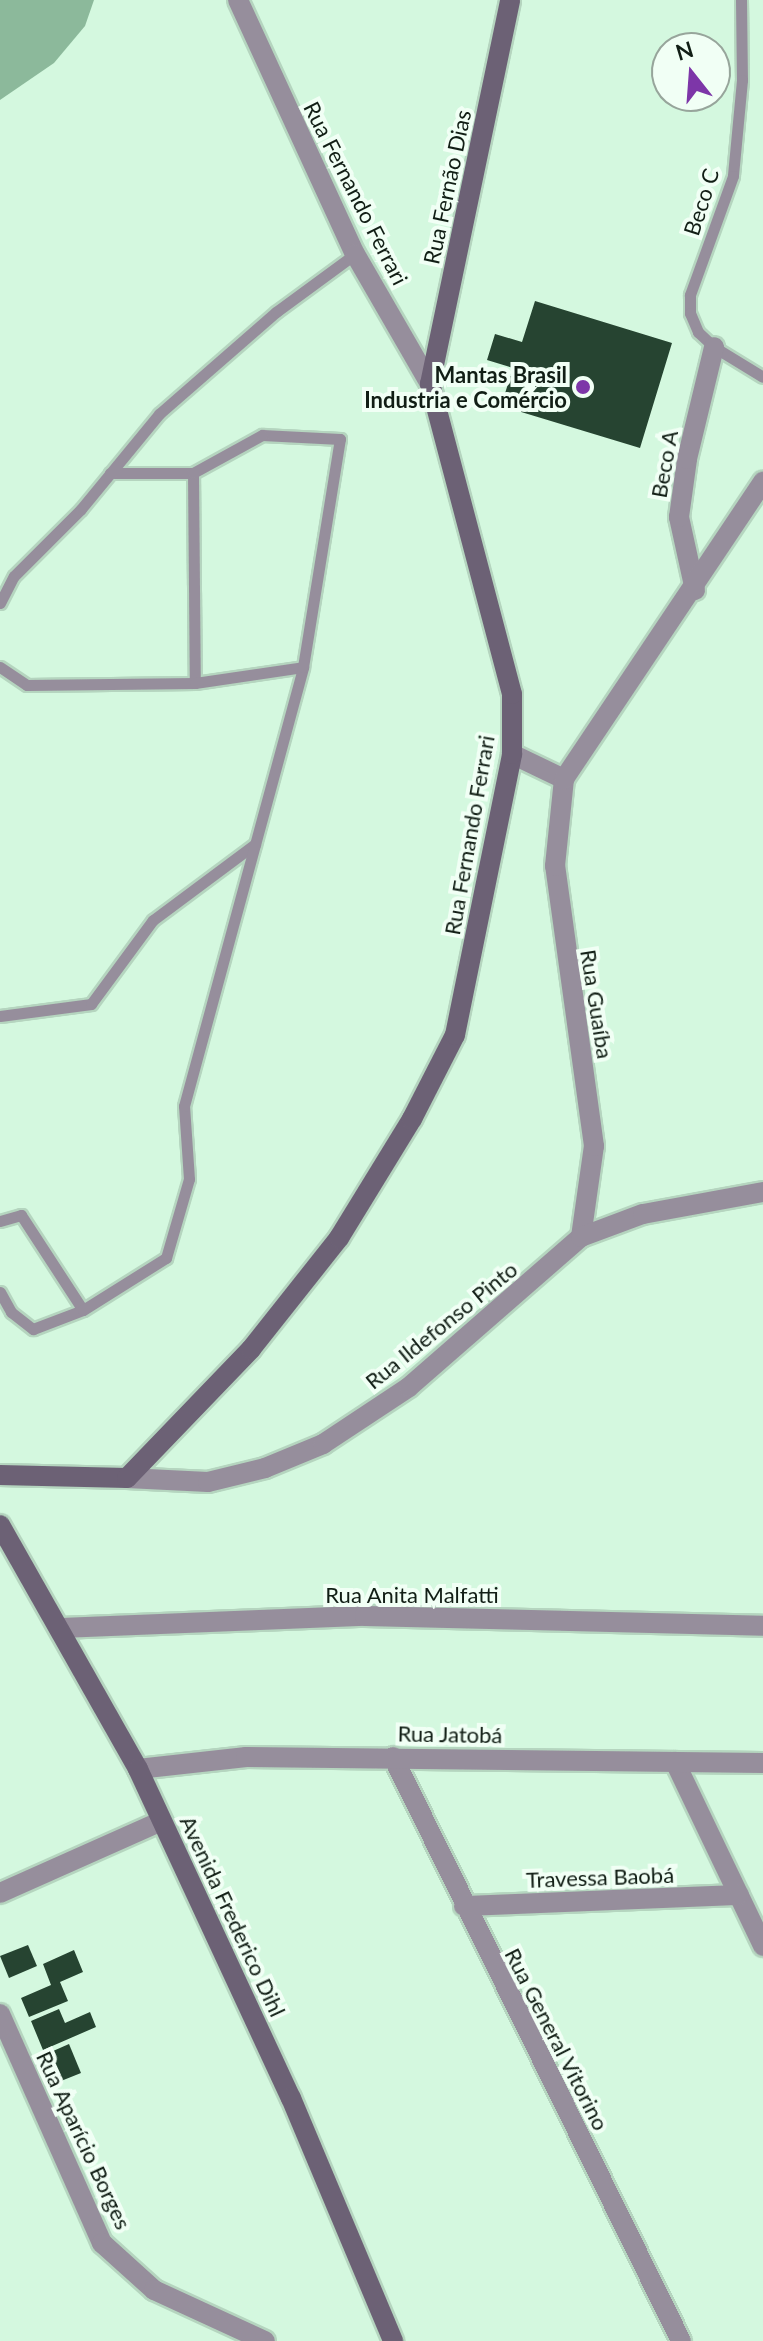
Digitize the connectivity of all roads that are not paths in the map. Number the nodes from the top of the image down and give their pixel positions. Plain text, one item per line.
1 (238, 0) edge
2 (510, 0) edge
3 (741, 0) edge
4 (355, 254) junction
5 (714, 347) junction
6 (763, 377) edge
7 (430, 384) junction
8 (110, 473) junction
9 (193, 473) junction
10 (763, 482) edge
11 (695, 590) junction
12 (0, 603) edge
13 (0, 667) edge
14 (303, 667) junction
15 (195, 683) junction
16 (512, 754) junction
17 (564, 779) junction
18 (255, 844) junction
19 (0, 1016) edge
20 (763, 1192) edge
21 (0, 1221) edge
22 (581, 1237) junction
23 (0, 1292) edge
24 (83, 1310) junction
25 (0, 1475) edge
26 (127, 1478) junction
27 (0, 1525) edge
28 (763, 1626) edge
29 (61, 1628) junction
30 (393, 1757) junction
31 (675, 1762) junction
32 (763, 1763) edge
33 (138, 1769) junction
34 (162, 1821) junction
35 (0, 1893) edge
36 (739, 1895) junction
37 (464, 1906) junction
38 (763, 1946) edge
39 (0, 2014) edge
40 (265, 2341) edge
41 (393, 2341) edge
42 (681, 2341) edge

1 - 4 street, Rua Fernando Ferrari
2 - 7 main road, Rua Fernão Dias
3 - 5 lane, Beco C
4 - 7 street, Rua Fernando Ferrari
4 - 8 lane
5 - 6 lane, Beco C
5 - 11 street, Beco A
7 - 16 main road, Rua Fernando Ferrari
8 - 9 lane
8 - 12 lane
9 - 14 lane
9 - 15 lane
10 - 11 street, Rua Guaíba
11 - 17 street, Rua Guaíba
13 - 15 lane
14 - 15 lane
14 - 18 lane
16 - 17 street
16 - 26 main road, Rua Fernando Ferrari
17 - 22 street, Rua Guaíba
18 - 19 lane
18 - 24 lane
20 - 22 street, Rua Ildefonso Pinto
21 - 24 lane
22 - 26 street, Rua Ildefonso Pinto
23 - 24 lane
25 - 26 main road, Rua Ildefonso Pinto
27 - 29 main road, Avenida Frederico Dihl
28 - 29 street, Rua Anita Malfatti
29 - 33 main road, Avenida Frederico Dihl
30 - 31 street, Rua Jatobá
30 - 33 street, Rua Jatobá
30 - 37 street, Rua General Vitorino
31 - 32 street, Rua Jatobá
31 - 36 street
33 - 34 main road, Avenida Frederico Dihl
34 - 35 street
34 - 41 main road, Avenida Frederico Dihl
36 - 37 street, Travessa Baobá
36 - 38 street
37 - 42 street, Rua General Vitorino
39 - 40 street, Rua Aparício Borges

